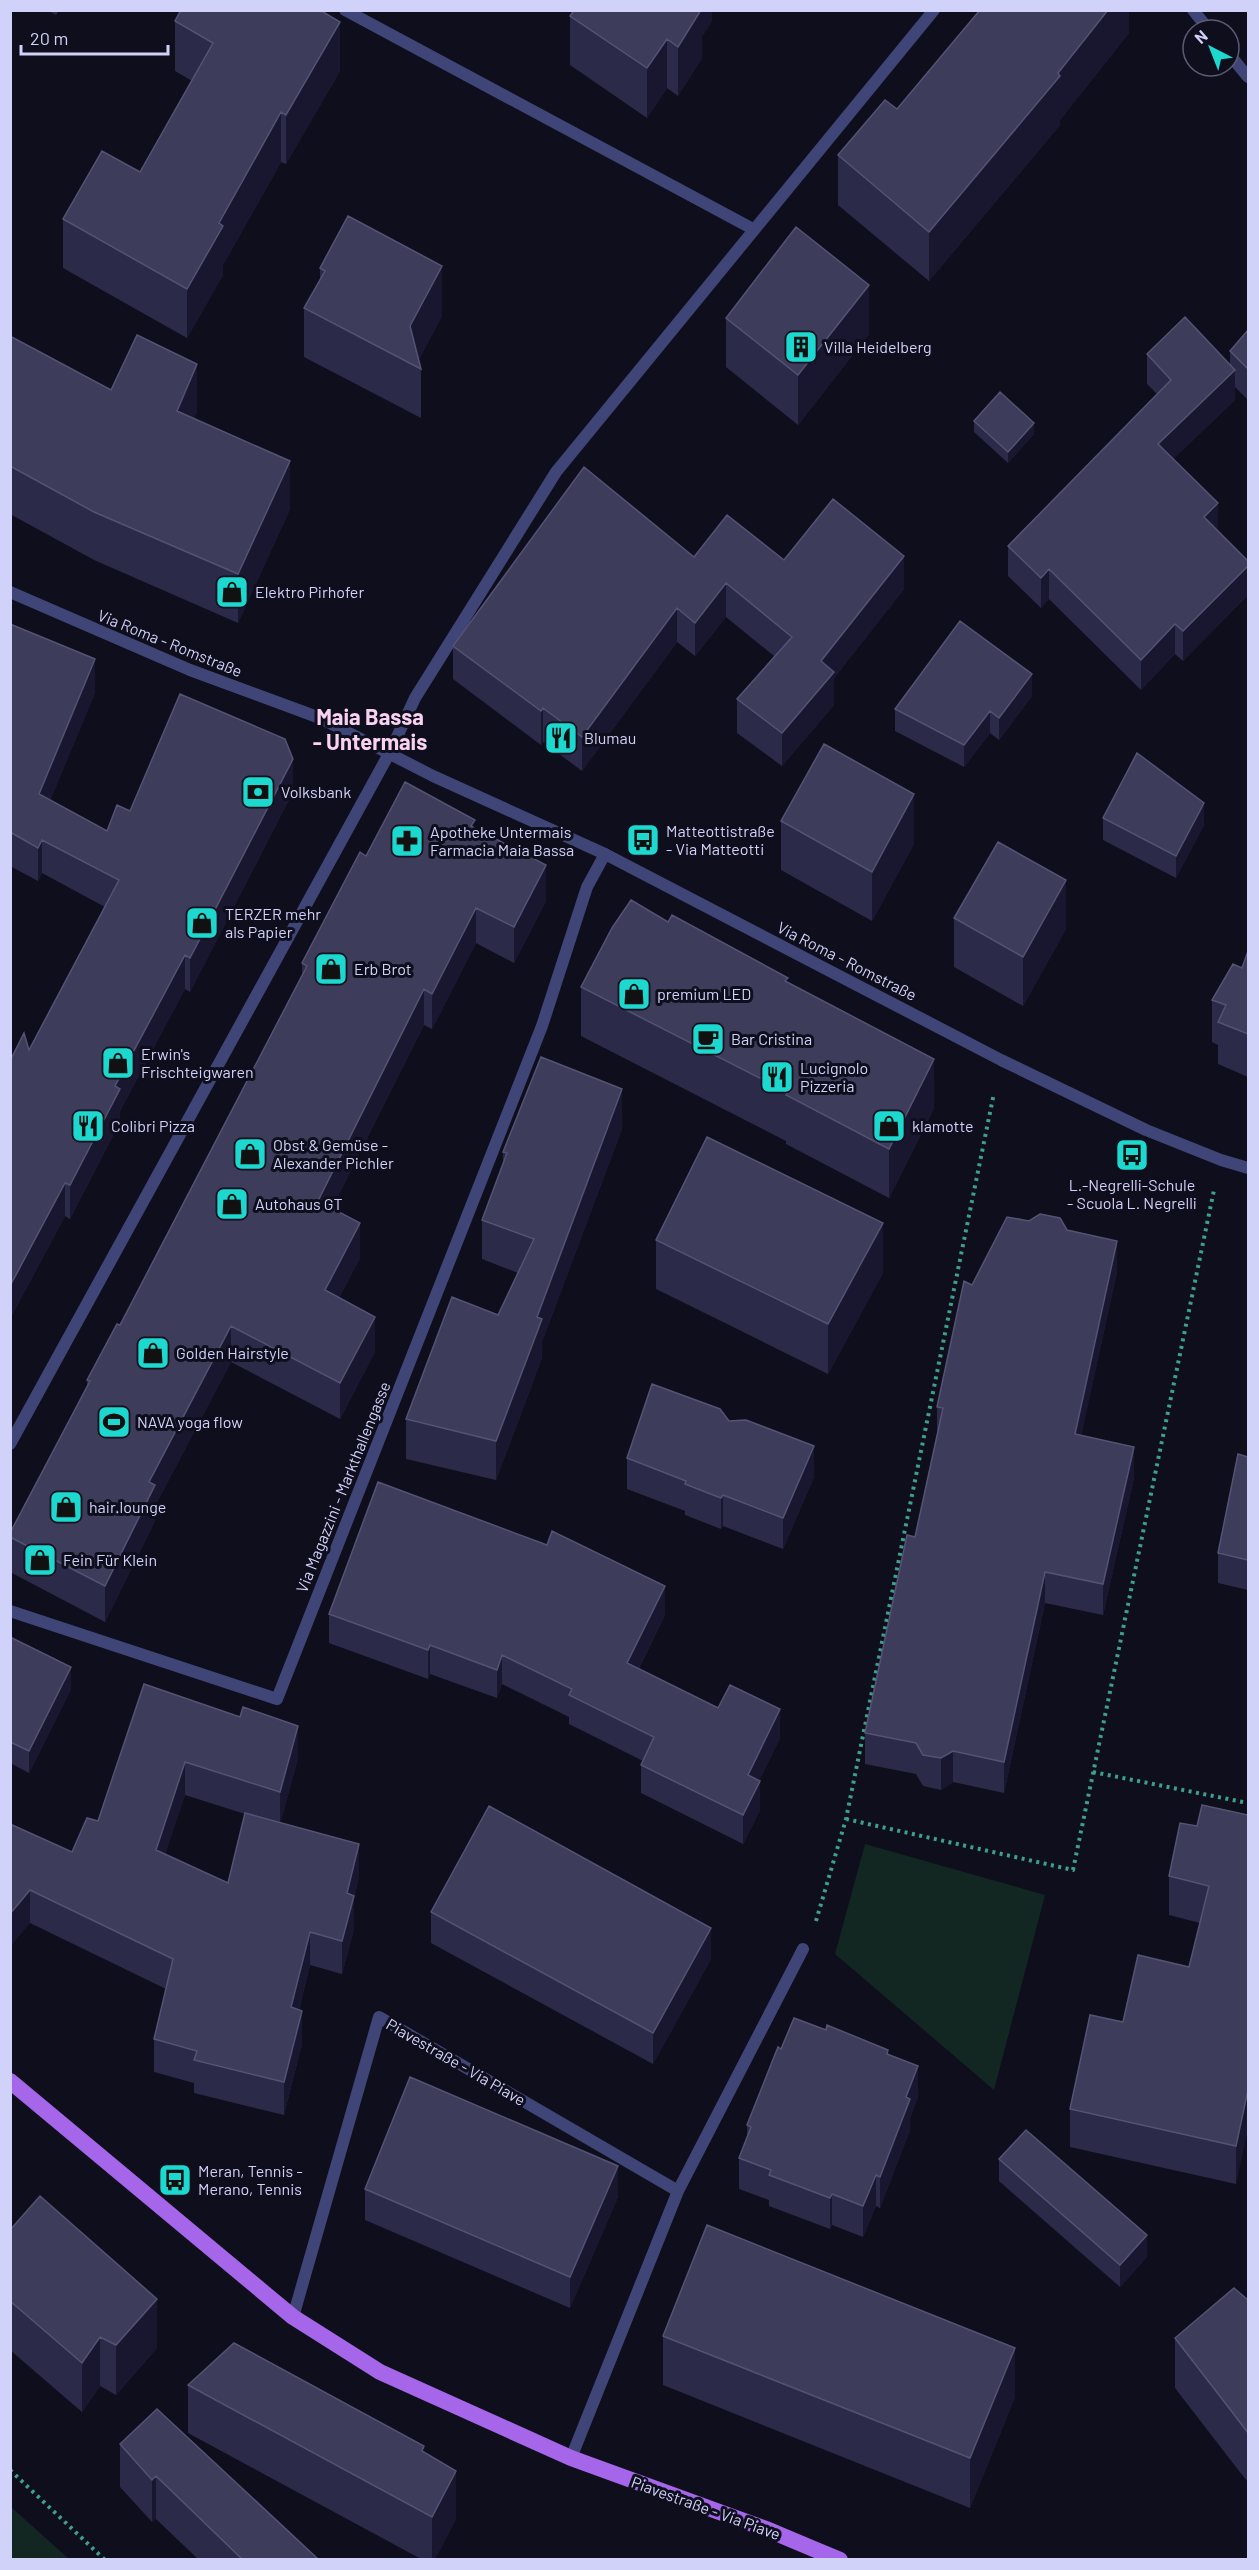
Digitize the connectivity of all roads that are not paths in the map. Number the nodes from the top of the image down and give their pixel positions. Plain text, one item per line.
1 (345, 10) edge
2 (934, 10) edge
3 (753, 229) junction
4 (10, 592) edge
5 (390, 752) junction
6 (605, 854) junction
7 (1248, 1168) edge
8 (10, 1444) edge
9 (10, 1611) edge
10 (802, 1948) road end
11 (10, 2081) edge
12 (678, 2191) junction
13 (293, 2318) junction
14 (571, 2458) junction
15 (840, 2559) edge

1 - 3 street
2 - 3 street
3 - 5 street
4 - 5 street, Via Roma - Romstraße
5 - 6 street, Via Roma - Romstraße
5 - 8 street
6 - 7 street, Via Roma - Romstraße
6 - 9 street, Via Magazzini - Markthallengasse
10 - 12 street
11 - 13 main road, Piavestraße - Via Piave
12 - 13 street, Piavestraße - Via Piave
12 - 14 street
13 - 14 main road, Piavestraße - Via Piave
14 - 15 main road, Piavestraße - Via Piave

